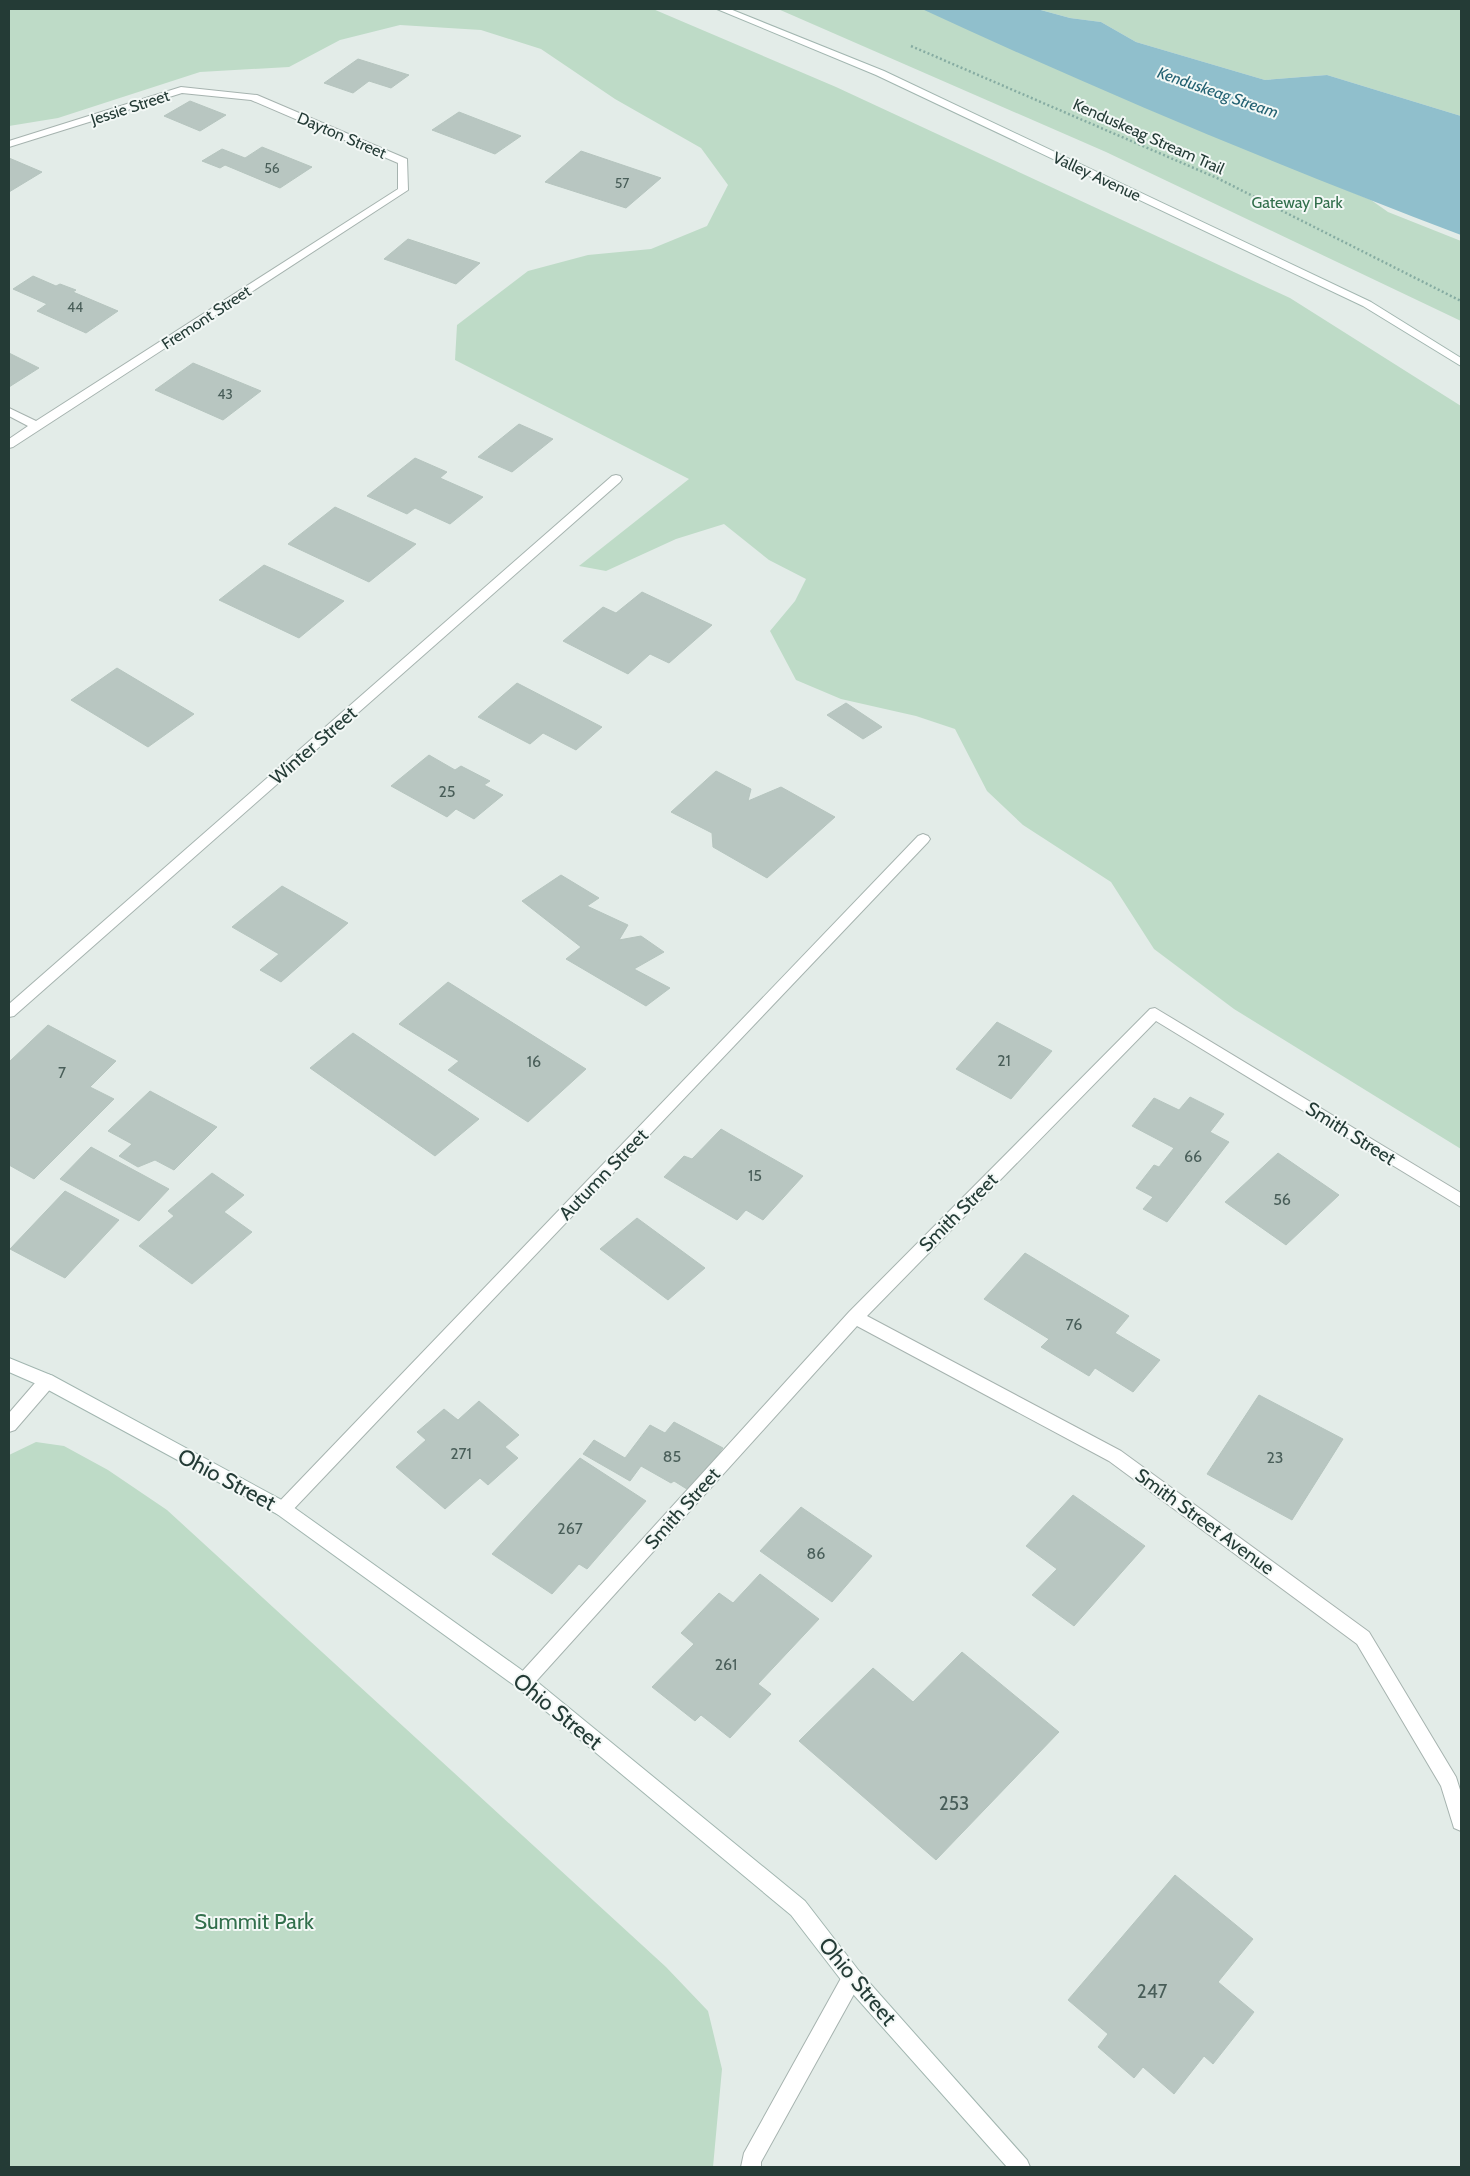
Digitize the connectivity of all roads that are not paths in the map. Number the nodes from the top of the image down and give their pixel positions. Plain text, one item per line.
1 (722, 9) edge
2 (253, 97) joint
3 (9, 144) edge
4 (403, 190) joint
5 (1461, 363) edge
6 (9, 411) edge
7 (36, 426) junction
8 (9, 444) edge
9 (616, 479) dead end
10 (922, 840) dead end
11 (9, 1012) edge
12 (1461, 1201) edge
13 (855, 1317) junction
14 (9, 1365) edge
15 (47, 1381) junction
16 (9, 1424) edge
17 (283, 1509) junction
18 (524, 1682) junction
19 (1461, 1822) edge
20 (852, 1978) junction
21 (751, 2167) edge
22 (1020, 2167) edge

1 - 5 street, Valley Avenue
2 - 3 street, Jessie Street
2 - 4 street, Dayton Street
4 - 7 street, Fremont Street
6 - 7 street
7 - 8 street, Fremont Street
9 - 11 street, Winter Street
10 - 17 street, Autumn Street
12 - 13 street, Smith Street
13 - 18 street, Smith Street
13 - 19 street, Smith Street Avenue
14 - 15 street, Ohio Street
15 - 16 street
15 - 17 street, Ohio Street
17 - 18 street, Ohio Street
18 - 20 street, Ohio Street
20 - 21 street
20 - 22 street, Ohio Street

